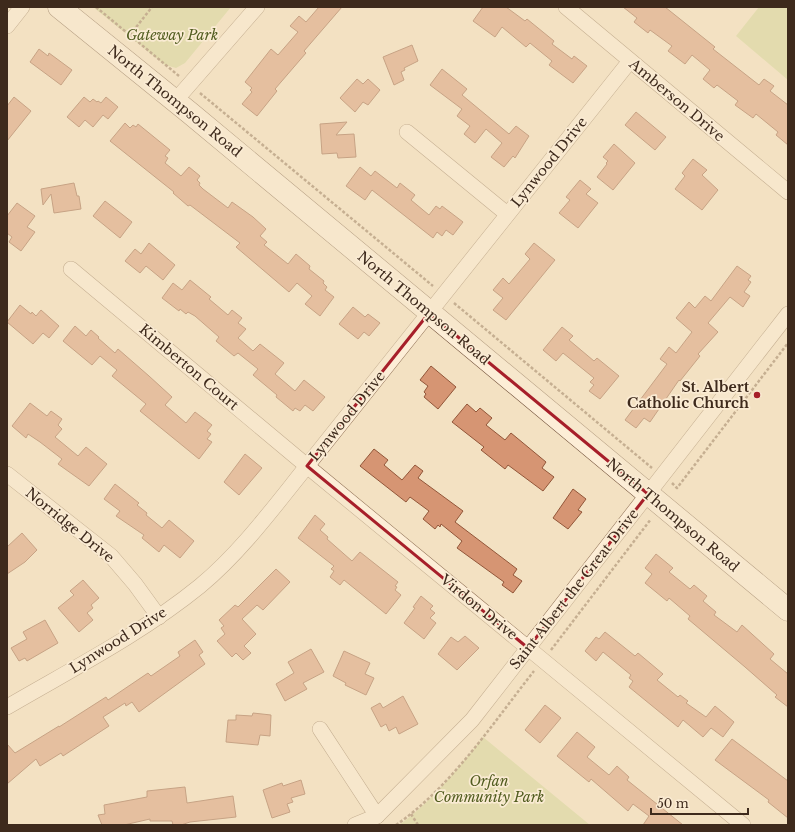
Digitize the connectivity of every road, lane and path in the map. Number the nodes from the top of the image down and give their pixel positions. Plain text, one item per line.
1 (22, 7) edge
2 (59, 7) edge
3 (152, 7) edge
4 (257, 7) edge
5 (566, 7) edge
6 (7, 26) edge
7 (130, 35) dead end
8 (630, 61) junction
9 (175, 101) junction
10 (407, 132) dead end
11 (788, 192) edge
12 (507, 214) junction
13 (72, 269) dead end
14 (429, 313) junction
15 (788, 314) edge
16 (307, 466) junction
17 (7, 474) edge
18 (648, 494) junction
19 (788, 610) edge
20 (159, 617) junction
21 (528, 648) junction
22 (7, 707) edge
23 (320, 729) dead end
24 (411, 814) dead end
25 (377, 816) junction
26 (355, 825) edge
27 (418, 825) edge
28 (743, 825) edge

1 - 6 street
2 - 9 street, North Thompson Road
3 - 7 path
4 - 9 street
5 - 8 street, Amberson Drive
8 - 11 street, Amberson Drive
8 - 12 street, Lynwood Drive
9 - 14 street, North Thompson Road
10 - 12 street
12 - 14 street, Lynwood Drive
13 - 16 street, Kimberton Court
14 - 16 street, Lynwood Drive
14 - 18 street, North Thompson Road
15 - 18 street, Saint Albert the Great Drive
16 - 20 street, Lynwood Drive
16 - 21 street, Virdon Drive
17 - 20 street, Norridge Drive
18 - 19 street, North Thompson Road
18 - 21 street, Saint Albert the Great Drive
20 - 22 street, Lynwood Drive
21 - 25 street, Saint Albert the Great Drive
21 - 28 street, Virdon Drive
23 - 25 street
24 - 27 path
25 - 26 street, Saint Albert the Great Drive

